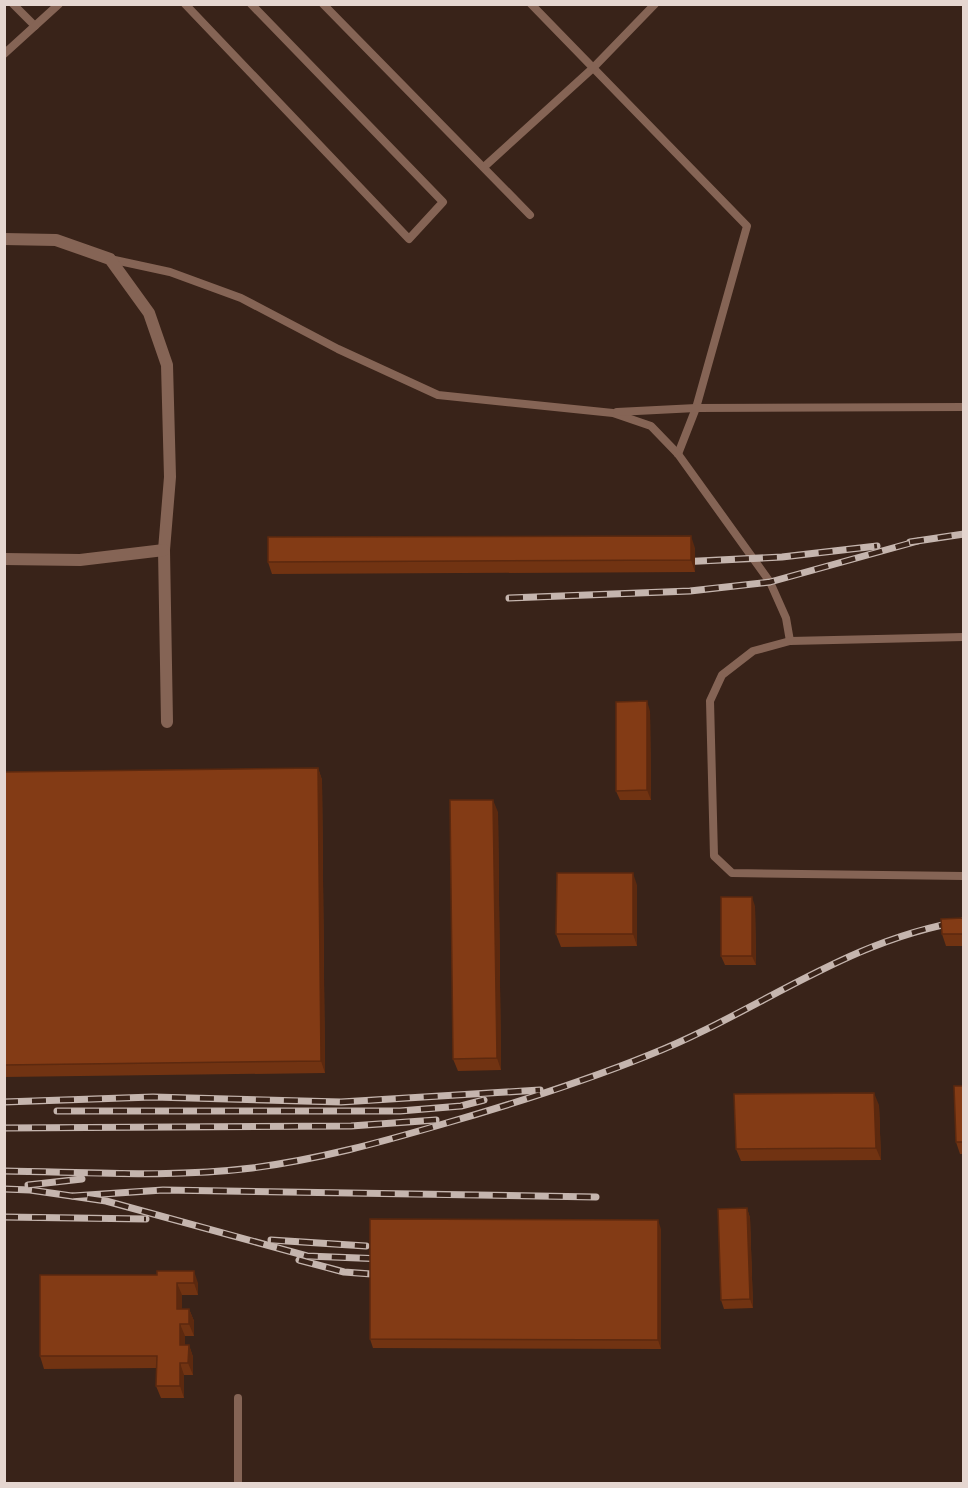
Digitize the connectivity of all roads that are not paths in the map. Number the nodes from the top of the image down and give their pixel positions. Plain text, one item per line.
1 (13, 4) edge
2 (59, 4) edge
3 (185, 4) edge
4 (251, 4) edge
5 (323, 4) edge
6 (531, 4) edge
7 (655, 4) edge
8 (35, 26) junction
9 (4, 54) edge
10 (593, 68) junction
11 (484, 167) junction
12 (530, 215) dead end
13 (4, 239) edge
14 (110, 259) junction
15 (963, 407) edge
16 (696, 408) junction
17 (613, 413) junction
18 (678, 454) junction
19 (164, 550) junction
20 (4, 559) edge
21 (963, 637) edge
22 (790, 641) junction
23 (168, 722) dead end
24 (963, 876) edge
25 (238, 1398) dead end
26 (238, 1484) edge

1 - 8 lane
2 - 8 lane
3 - 4 lane
5 - 11 lane
6 - 10 lane
7 - 10 lane
8 - 9 lane
10 - 11 lane
10 - 16 lane
11 - 12 lane
13 - 14 street
14 - 17 lane
14 - 19 street
15 - 16 lane
16 - 17 lane
16 - 18 lane
17 - 18 lane
18 - 22 lane
19 - 20 street
19 - 23 street
21 - 22 lane
22 - 24 lane
25 - 26 lane

